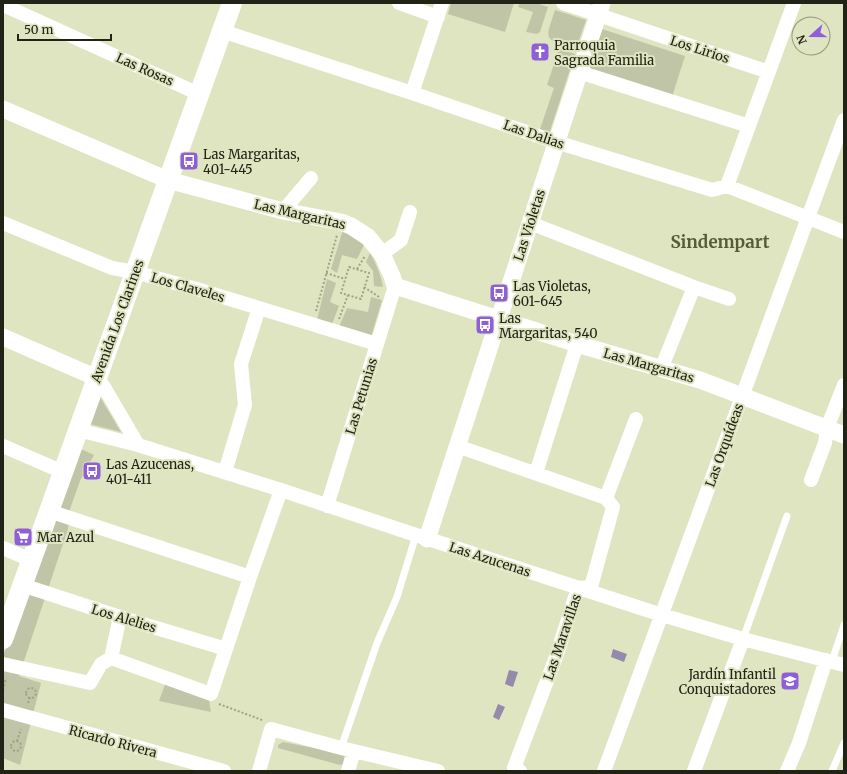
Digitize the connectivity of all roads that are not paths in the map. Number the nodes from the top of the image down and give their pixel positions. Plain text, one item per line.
1 (231, 3) edge
2 (399, 3) edge
3 (442, 3) edge
4 (563, 3) edge
5 (794, 3) edge
6 (3, 5) edge
7 (600, 9) edge
8 (438, 17) junction
9 (222, 31) junction
10 (579, 72) junction
11 (769, 72) junction
12 (412, 93) junction
13 (199, 94) junction
14 (3, 109) edge
15 (844, 120) edge
16 (749, 126) junction
17 (556, 142) junction
18 (311, 178) dead end
19 (168, 180) junction
20 (727, 186) junction
21 (282, 211) junction
22 (410, 212) dead end
23 (808, 218) junction
24 (3, 223) edge
25 (530, 223) junction
26 (844, 232) edge
27 (382, 254) junction
28 (135, 272) junction
29 (395, 286) junction
30 (694, 287) junction
31 (729, 299) dead end
32 (259, 308) junction
33 (498, 319) junction
34 (3, 337) edge
35 (377, 344) junction
36 (577, 344) junction
37 (661, 369) junction
38 (97, 378) junction
39 (844, 384) edge
40 (742, 396) junction
41 (636, 419) dead end
42 (827, 428) junction
43 (78, 430) junction
44 (844, 435) edge
45 (3, 446) edge
46 (138, 446) junction
47 (457, 446) junction
48 (63, 472) junction
49 (225, 472) junction
50 (536, 473) junction
51 (811, 480) dead end
52 (281, 490) junction
53 (606, 498) junction
54 (327, 506) junction
55 (49, 511) junction
56 (787, 516) dead end
57 (421, 537) junction
58 (3, 548) edge
59 (31, 560) junction
60 (250, 577) junction
61 (22, 585) junction
62 (578, 588) junction
63 (662, 615) junction
64 (120, 617) junction
65 (844, 625) edge
66 (3, 639) edge
67 (743, 639) junction
68 (226, 649) junction
69 (111, 658) junction
70 (834, 662) edge
71 (3, 664) edge
72 (3, 710) edge
73 (844, 743) edge
74 (347, 750) junction
75 (224, 771) edge
76 (259, 771) edge
77 (348, 771) edge
78 (438, 771) edge
79 (520, 771) edge
80 (604, 771) edge
81 (694, 771) edge
82 (787, 771) edge
83 (832, 771) edge

1 - 9 main road, Avenida Los Clarines
2 - 8 street
3 - 8 street
4 - 7 street, Los Lirios
5 - 11 street
6 - 13 street, Las Rosas
7 - 10 street, Las Violetas
7 - 11 street, Los Lirios
8 - 12 street
9 - 12 street, Las Dalias
9 - 13 main road, Avenida Los Clarines
10 - 16 street
10 - 17 street, Las Violetas
11 - 16 street
12 - 17 street, Las Dalias
13 - 19 main road, Avenida Los Clarines
14 - 19 street, Las Margaritas
15 - 23 street, Las Orquídeas
16 - 20 street
17 - 20 street, Las Dalias
17 - 25 street, Las Violetas
18 - 21 street
19 - 21 street, Las Margaritas
19 - 28 main road, Avenida Los Clarines
20 - 23 street, Las Dalias
21 - 27 street, Las Margaritas
22 - 27 street
23 - 26 street, Las Dalias
23 - 40 street, Las Orquídeas
24 - 28 street, Los Claveles
25 - 30 street
25 - 33 street, Las Violetas
27 - 29 street, Las Margaritas
28 - 32 street, Los Claveles
28 - 38 main road, Avenida Los Clarines
29 - 33 street, Las Margaritas
29 - 35 street, Las Petunias
30 - 31 street
30 - 37 street
32 - 35 street, Los Claveles
32 - 49 street
33 - 36 street, Las Margaritas
33 - 47 street, Las Violetas
34 - 38 street
35 - 54 street, Las Petunias
36 - 37 street, Las Margaritas
36 - 50 street
37 - 40 street, Las Margaritas
38 - 43 main road, Avenida Los Clarines
38 - 46 street
39 - 42 street
40 - 42 street, Las Margaritas
40 - 63 street, Las Orquídeas
41 - 53 street
42 - 44 street, Las Margaritas
42 - 51 street
43 - 46 street, Las Azucenas
43 - 48 main road, Avenida Los Clarines
45 - 48 street
46 - 49 street, Las Azucenas
47 - 50 street
47 - 57 street, Las Violetas
48 - 55 main road, Avenida Los Clarines
49 - 52 street, Las Azucenas
50 - 53 street
52 - 54 street, Las Azucenas
52 - 60 street
53 - 62 street, Las Maravillas
54 - 57 street, Las Azucenas
55 - 59 main road, Avenida Los Clarines
55 - 60 street
56 - 67 lane
57 - 62 street, Las Azucenas
57 - 74 lane
58 - 59 street
59 - 61 main road, Avenida Los Clarines
60 - 68 street
61 - 64 street, Los Alelies
61 - 66 main road, Avenida Los Clarines
62 - 63 street, Las Azucenas
62 - 79 street, Las Maravillas
63 - 67 street, Las Azucenas
63 - 80 street, Las Orquídeas
64 - 68 street, Los Alelies
64 - 69 street
65 - 70 lane
67 - 70 street, Las Azucenas
67 - 81 street
68 - 69 street
69 - 71 street
70 - 82 street
72 - 75 street, Ricardo Rivera
73 - 83 lane
74 - 76 street
74 - 77 street
74 - 78 street

